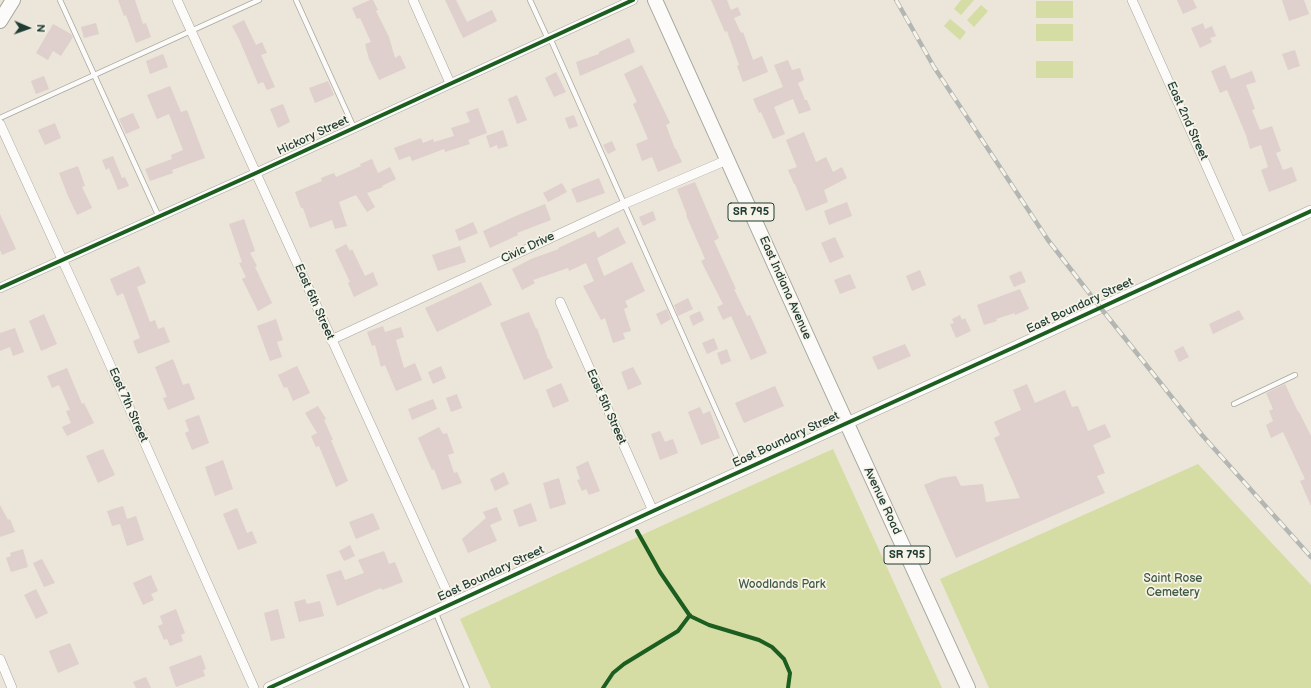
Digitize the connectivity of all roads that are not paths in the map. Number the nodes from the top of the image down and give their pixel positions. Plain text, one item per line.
1 (13, 0) edge
2 (60, 0) edge
3 (177, 0) edge
4 (259, 0) edge
5 (296, 0) edge
6 (413, 0) edge
7 (530, 0) edge
8 (633, 0) edge
9 (655, 0) edge
10 (1132, 0) edge
11 (0, 21) edge
12 (191, 31) junction
13 (549, 38) junction
14 (94, 76) junction
15 (450, 83) junction
16 (0, 118) edge
17 (0, 124) edge
18 (354, 128) junction
19 (727, 160) junction
20 (256, 173) junction
21 (624, 204) junction
22 (1311, 211) edge
23 (159, 217) junction
24 (1241, 243) junction
25 (62, 260) junction
26 (0, 288) edge
27 (560, 302) dead end
28 (331, 340) junction
29 (1295, 375) dead end
30 (1234, 404) dead end
31 (847, 423) junction
32 (743, 470) junction
33 (653, 511) junction
34 (452, 603) junction
35 (435, 612) junction
36 (0, 659) edge
37 (12, 688) edge
38 (254, 688) edge
39 (269, 688) edge
40 (467, 688) edge
41 (968, 688) edge

1 - 11 main road
2 - 14 lane
3 - 12 street, East 6th Street
4 - 12 lane
5 - 18 lane
6 - 15 street
7 - 13 lane
8 - 13 street, Hickory Street
9 - 19 main road, East Indiana Avenue / SR 795
10 - 24 street, East 2nd Street
12 - 14 lane
12 - 20 street, East 6th Street
13 - 15 street, Hickory Street
13 - 21 lane
14 - 16 lane
14 - 23 lane
15 - 18 street, Hickory Street
17 - 25 street, East 7th Street
18 - 20 street, Hickory Street
19 - 21 street, Civic Drive
19 - 31 main road, East Indiana Avenue / SR 795
20 - 23 street, Hickory Street
20 - 28 street, East 6th Street
21 - 28 street, Civic Drive
21 - 32 lane
22 - 24 street, East Boundary Street
23 - 25 street, Hickory Street
24 - 31 street, East Boundary Street
25 - 26 street, Hickory Street
25 - 38 street, East 7th Street
27 - 33 street, East 5th Street
28 - 34 street, East 6th Street
29 - 30 lane
31 - 32 street, East Boundary Street
31 - 41 main road, Avenue Road / SR 795
32 - 33 street, East Boundary Street
33 - 34 street, East Boundary Street
34 - 35 street, East Boundary Street
35 - 39 street, East Boundary Street
35 - 40 lane
36 - 37 street

